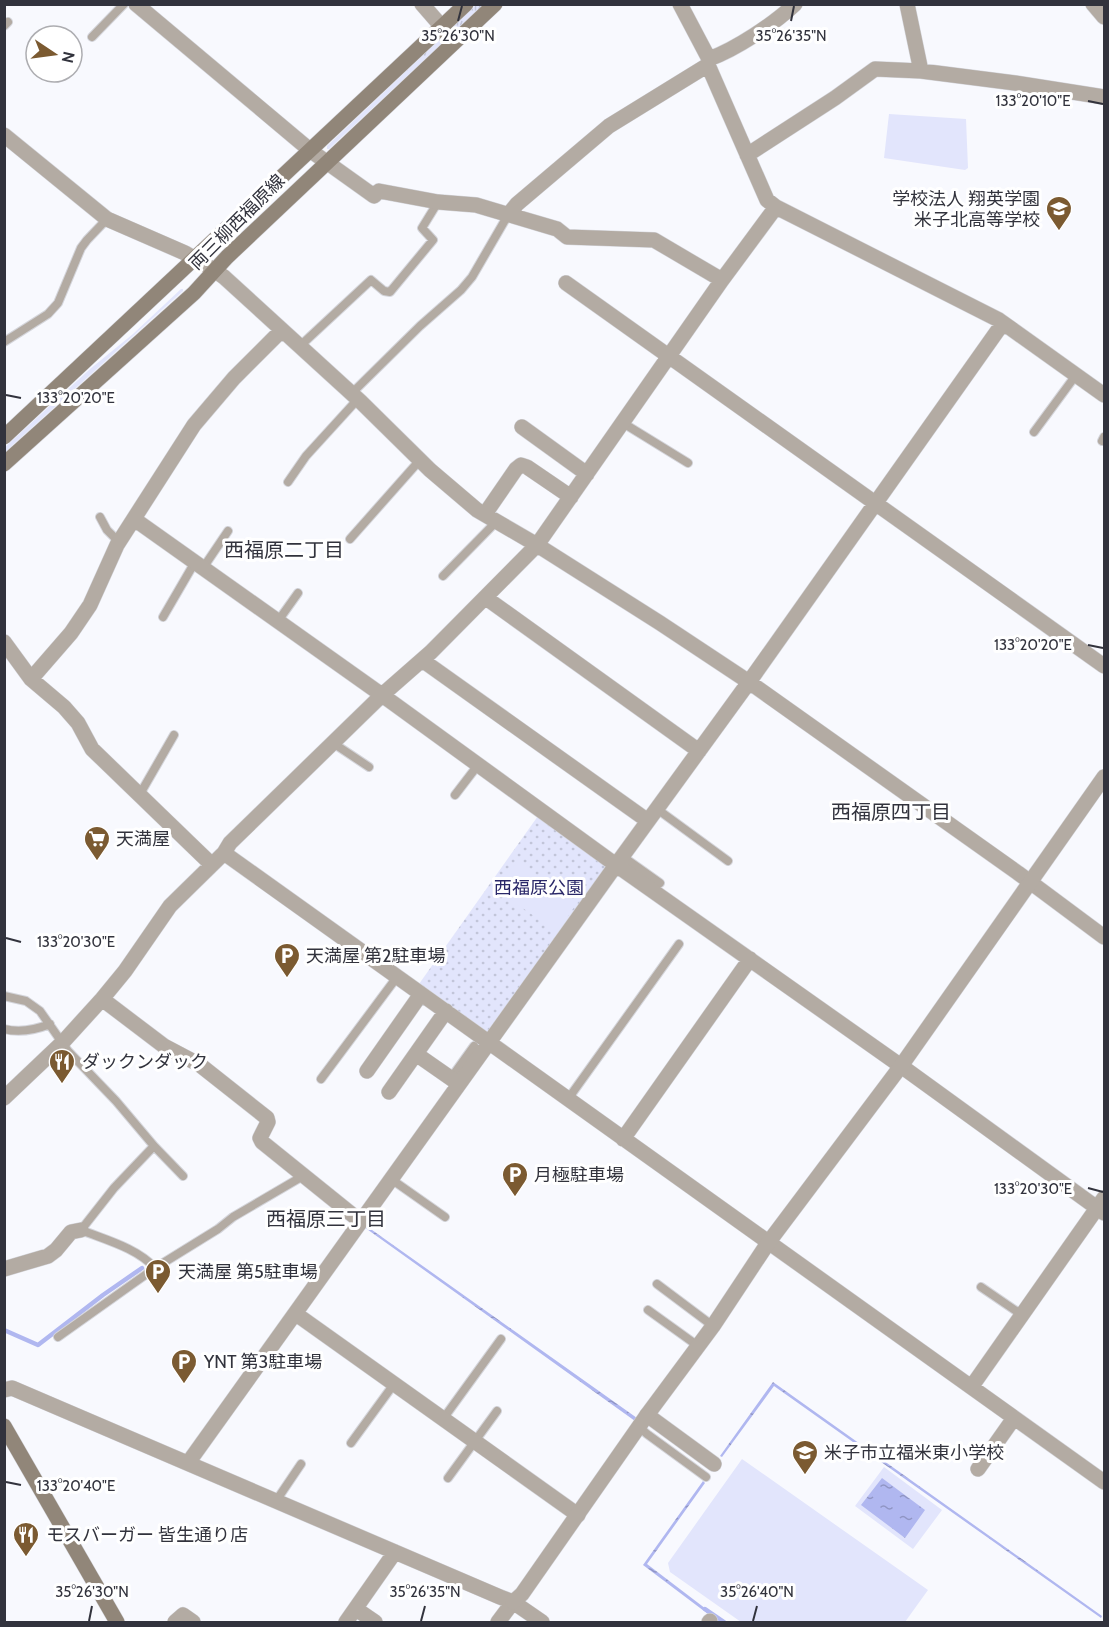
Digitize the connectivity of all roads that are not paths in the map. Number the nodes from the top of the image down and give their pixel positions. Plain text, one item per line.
1 (124, 4) edge
2 (136, 4) edge
3 (422, 4) edge
4 (466, 4) edge
5 (495, 4) edge
6 (680, 4) edge
7 (795, 4) edge
8 (907, 4) edge
9 (1093, 4) edge
10 (1104, 16) edge
11 (442, 27) junction
12 (92, 37) dead end
13 (709, 62) junction
14 (921, 70) junction
15 (1104, 97) edge
16 (4, 135) edge
17 (311, 151) junction
18 (747, 155) junction
19 (326, 163) junction
20 (438, 202) junction
21 (776, 207) junction
22 (508, 215) junction
23 (107, 219) junction
24 (195, 258) junction
25 (214, 270) junction
26 (722, 280) junction
27 (566, 283) dead end
28 (1003, 323) junction
29 (282, 330) junction
30 (4, 342) edge
31 (300, 346) junction
32 (670, 356) junction
33 (1076, 375) junction
34 (1104, 395) edge
35 (355, 396) junction
36 (623, 423) junction
37 (522, 427) dead end
38 (1034, 432) dead end
39 (4, 437) edge
40 (420, 460) junction
41 (688, 463) dead end
42 (4, 464) edge
43 (587, 474) junction
44 (288, 482) dead end
45 (571, 497) junction
46 (876, 503) junction
47 (100, 517) dead end
48 (491, 518) junction
49 (134, 519) junction
50 (228, 531) dead end
51 (350, 539) dead end
52 (119, 542) junction
53 (537, 545) junction
54 (199, 565) junction
55 (443, 576) dead end
56 (298, 593) dead end
57 (486, 598) junction
58 (163, 617) dead end
59 (278, 621) junction
60 (4, 642) edge
61 (422, 660) junction
62 (1104, 666) edge
63 (31, 679) junction
64 (749, 682) junction
65 (382, 696) junction
66 (174, 735) dead end
67 (333, 743) junction
68 (699, 751) junction
69 (478, 765) junction
70 (369, 767) dead end
71 (1104, 777) edge
72 (140, 794) junction
73 (456, 795) dead end
74 (652, 815) junction
75 (224, 853) junction
76 (619, 860) junction
77 (728, 861) dead end
78 (211, 864) junction
79 (1030, 882) junction
80 (660, 883) dead end
81 (1104, 937) edge
82 (679, 944) dead end
83 (750, 959) junction
84 (397, 977) junction
85 (421, 994) junction
86 (4, 996) edge
87 (102, 999) junction
88 (446, 1011) junction
89 (50, 1024) junction
90 (4, 1029) edge
91 (63, 1042) junction
92 (490, 1043) junction
93 (474, 1046) dead end
94 (416, 1054) junction
95 (901, 1066) junction
96 (367, 1071) dead end
97 (321, 1079) dead end
98 (455, 1081) junction
99 (389, 1092) dead end
100 (4, 1098) edge
101 (568, 1099) junction
102 (623, 1139) junction
103 (154, 1146) junction
104 (183, 1176) dead end
105 (303, 1176) junction
106 (391, 1179) junction
107 (1102, 1207) edge
108 (445, 1217) dead end
109 (360, 1221) junction
110 (81, 1230) junction
111 (768, 1243) junction
112 (155, 1268) junction
113 (4, 1269) edge
114 (657, 1284) dead end
115 (981, 1287) dead end
116 (648, 1310) dead end
117 (296, 1314) junction
118 (1022, 1315) junction
119 (713, 1326) junction
120 (58, 1337) dead end
121 (501, 1339) dead end
122 (698, 1346) junction
123 (394, 1384) junction
124 (972, 1386) junction
125 (4, 1390) edge
126 (497, 1411) dead end
127 (1014, 1418) junction
128 (443, 1419) junction
129 (643, 1421) junction
130 (4, 1426) edge
131 (475, 1442) junction
132 (351, 1443) dead end
133 (188, 1463) junction
134 (301, 1464) dead end
135 (978, 1469) dead end
136 (710, 1470) dead end
137 (448, 1478) dead end
138 (1104, 1482) edge
139 (276, 1501) junction
140 (578, 1515) junction
141 (395, 1552) junction
142 (513, 1602) junction
143 (356, 1609) junction
144 (117, 1623) edge
145 (175, 1623) edge
146 (193, 1623) edge
147 (346, 1623) edge
148 (375, 1623) edge
149 (498, 1623) edge
150 (542, 1623) edge

1 - 12 lane
2 - 17 street
3 - 11 street
4 - 11 main road, 両三柳西福原線
5 - 19 main road, 両三柳西福原線
6 - 13 street
7 - 13 street
8 - 14 street
9 - 10 street
11 - 17 main road, 両三柳西福原線
13 - 18 street
13 - 22 street
14 - 15 street
14 - 18 street
16 - 23 street
17 - 19 street
17 - 24 main road, 両三柳西福原線
18 - 21 street
19 - 20 street
19 - 25 main road, 両三柳西福原線
20 - 22 street
20 - 31 lane
21 - 26 street
21 - 28 street
22 - 26 street
22 - 35 lane
23 - 24 street
23 - 30 lane
24 - 25 street
24 - 39 main road, 両三柳西福原線
25 - 29 street
25 - 42 main road, 両三柳西福原線
26 - 32 street
27 - 32 street
28 - 33 street
28 - 46 street
29 - 31 street
29 - 49 street
31 - 35 street
32 - 36 street
32 - 46 street
33 - 34 street
33 - 38 lane
35 - 40 street
35 - 44 lane
36 - 41 lane
36 - 43 street
37 - 43 street
40 - 48 street
40 - 51 lane
43 - 45 street
45 - 48 street
45 - 53 street
46 - 62 street
46 - 64 street
47 - 52 lane
48 - 53 street
48 - 55 lane
49 - 52 street
49 - 54 street
50 - 54 lane
52 - 63 street
53 - 57 street
53 - 64 street
54 - 58 lane
54 - 59 street
56 - 59 lane
57 - 61 street
57 - 68 street
59 - 65 street
60 - 63 street
61 - 65 street
61 - 74 street
63 - 72 street
64 - 68 street
64 - 79 street
65 - 67 street
65 - 69 street
66 - 72 lane
67 - 70 lane
67 - 75 street
68 - 74 street
69 - 73 lane
69 - 76 street
71 - 79 street
72 - 78 street
74 - 76 street
74 - 77 lane
75 - 78 street
75 - 84 street
76 - 80 lane
76 - 83 street
76 - 92 street
78 - 87 street
79 - 81 street
79 - 95 street
82 - 101 lane
83 - 95 street
83 - 102 street
84 - 85 street
84 - 97 lane
85 - 88 street
85 - 96 street
86 - 89 lane
87 - 91 street
87 - 105 street
88 - 92 street
88 - 94 street
89 - 90 lane
89 - 91 lane
91 - 100 street
91 - 103 lane
92 - 98 street
92 - 101 street
93 - 98 lane
94 - 98 street
94 - 99 street
95 - 107 street
95 - 111 street
98 - 106 street
101 - 102 street
102 - 111 street
103 - 104 lane
103 - 110 lane
105 - 109 street
105 - 112 lane
106 - 108 lane
106 - 109 street
107 - 118 street
109 - 117 street
110 - 112 lane
110 - 113 street
111 - 119 street
111 - 124 street
112 - 120 lane
114 - 119 lane
115 - 118 lane
116 - 122 lane
117 - 123 street
117 - 133 street
118 - 124 street
119 - 122 street
121 - 128 lane
122 - 129 street
123 - 128 street
123 - 132 lane
124 - 127 street
125 - 133 street
126 - 131 lane
127 - 135 street
127 - 138 street
128 - 131 street
129 - 136 street
129 - 140 street
130 - 144 main road
131 - 137 lane
131 - 140 street
133 - 139 street
134 - 139 lane
139 - 141 street
140 - 142 street
141 - 142 street
141 - 143 street
142 - 149 street
142 - 150 street
143 - 147 street
143 - 148 street
145 - 146 street

